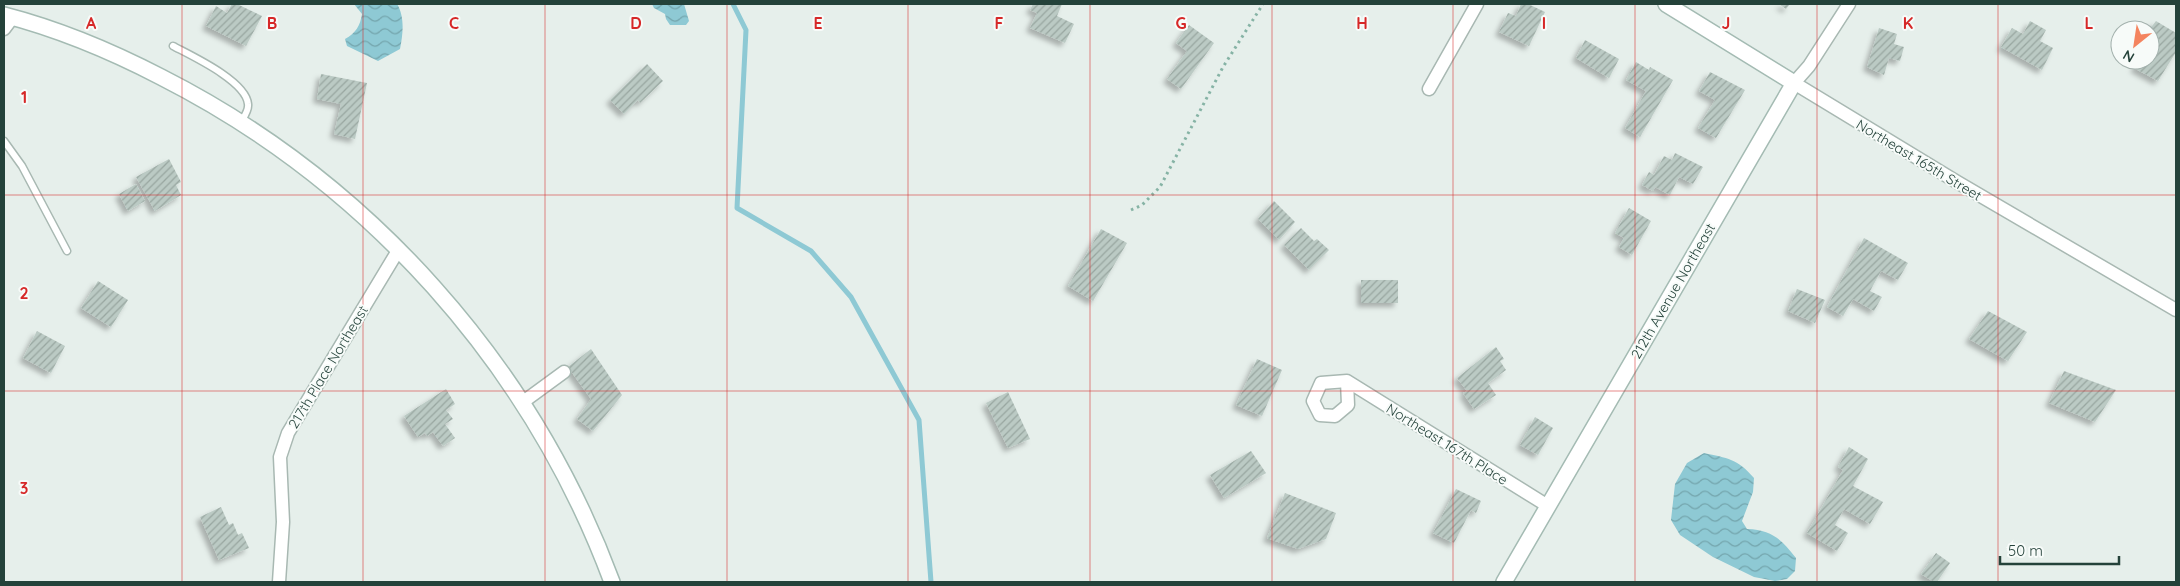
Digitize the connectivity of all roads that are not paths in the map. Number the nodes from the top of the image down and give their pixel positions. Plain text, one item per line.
1 (1477, 4) edge
2 (1666, 4) edge
3 (1849, 4) edge
4 (7, 20) edge
5 (173, 46) dead end
6 (1794, 84) junction
7 (1429, 89) dead end
8 (241, 122) junction
9 (4, 141) edge
10 (399, 249) junction
11 (67, 251) dead end
12 (2176, 310) edge
13 (564, 372) dead end
14 (1347, 381) dead end
15 (522, 402) junction
16 (1548, 506) junction
17 (279, 582) edge
18 (612, 582) edge
19 (1504, 582) edge

1 - 7 street
2 - 6 main road, Northeast 165th Street
3 - 6 street, 212th Avenue Northeast
4 - 8 main road
5 - 8 lane
6 - 12 street, Northeast 165th Street
6 - 16 main road, 212th Avenue Northeast
8 - 10 main road
9 - 11 lane
10 - 15 main road
10 - 17 street, 217th Place Northeast
13 - 15 street
14 - 16 street, Northeast 167th Place
15 - 18 main road
16 - 19 main road, 212th Avenue Northeast

